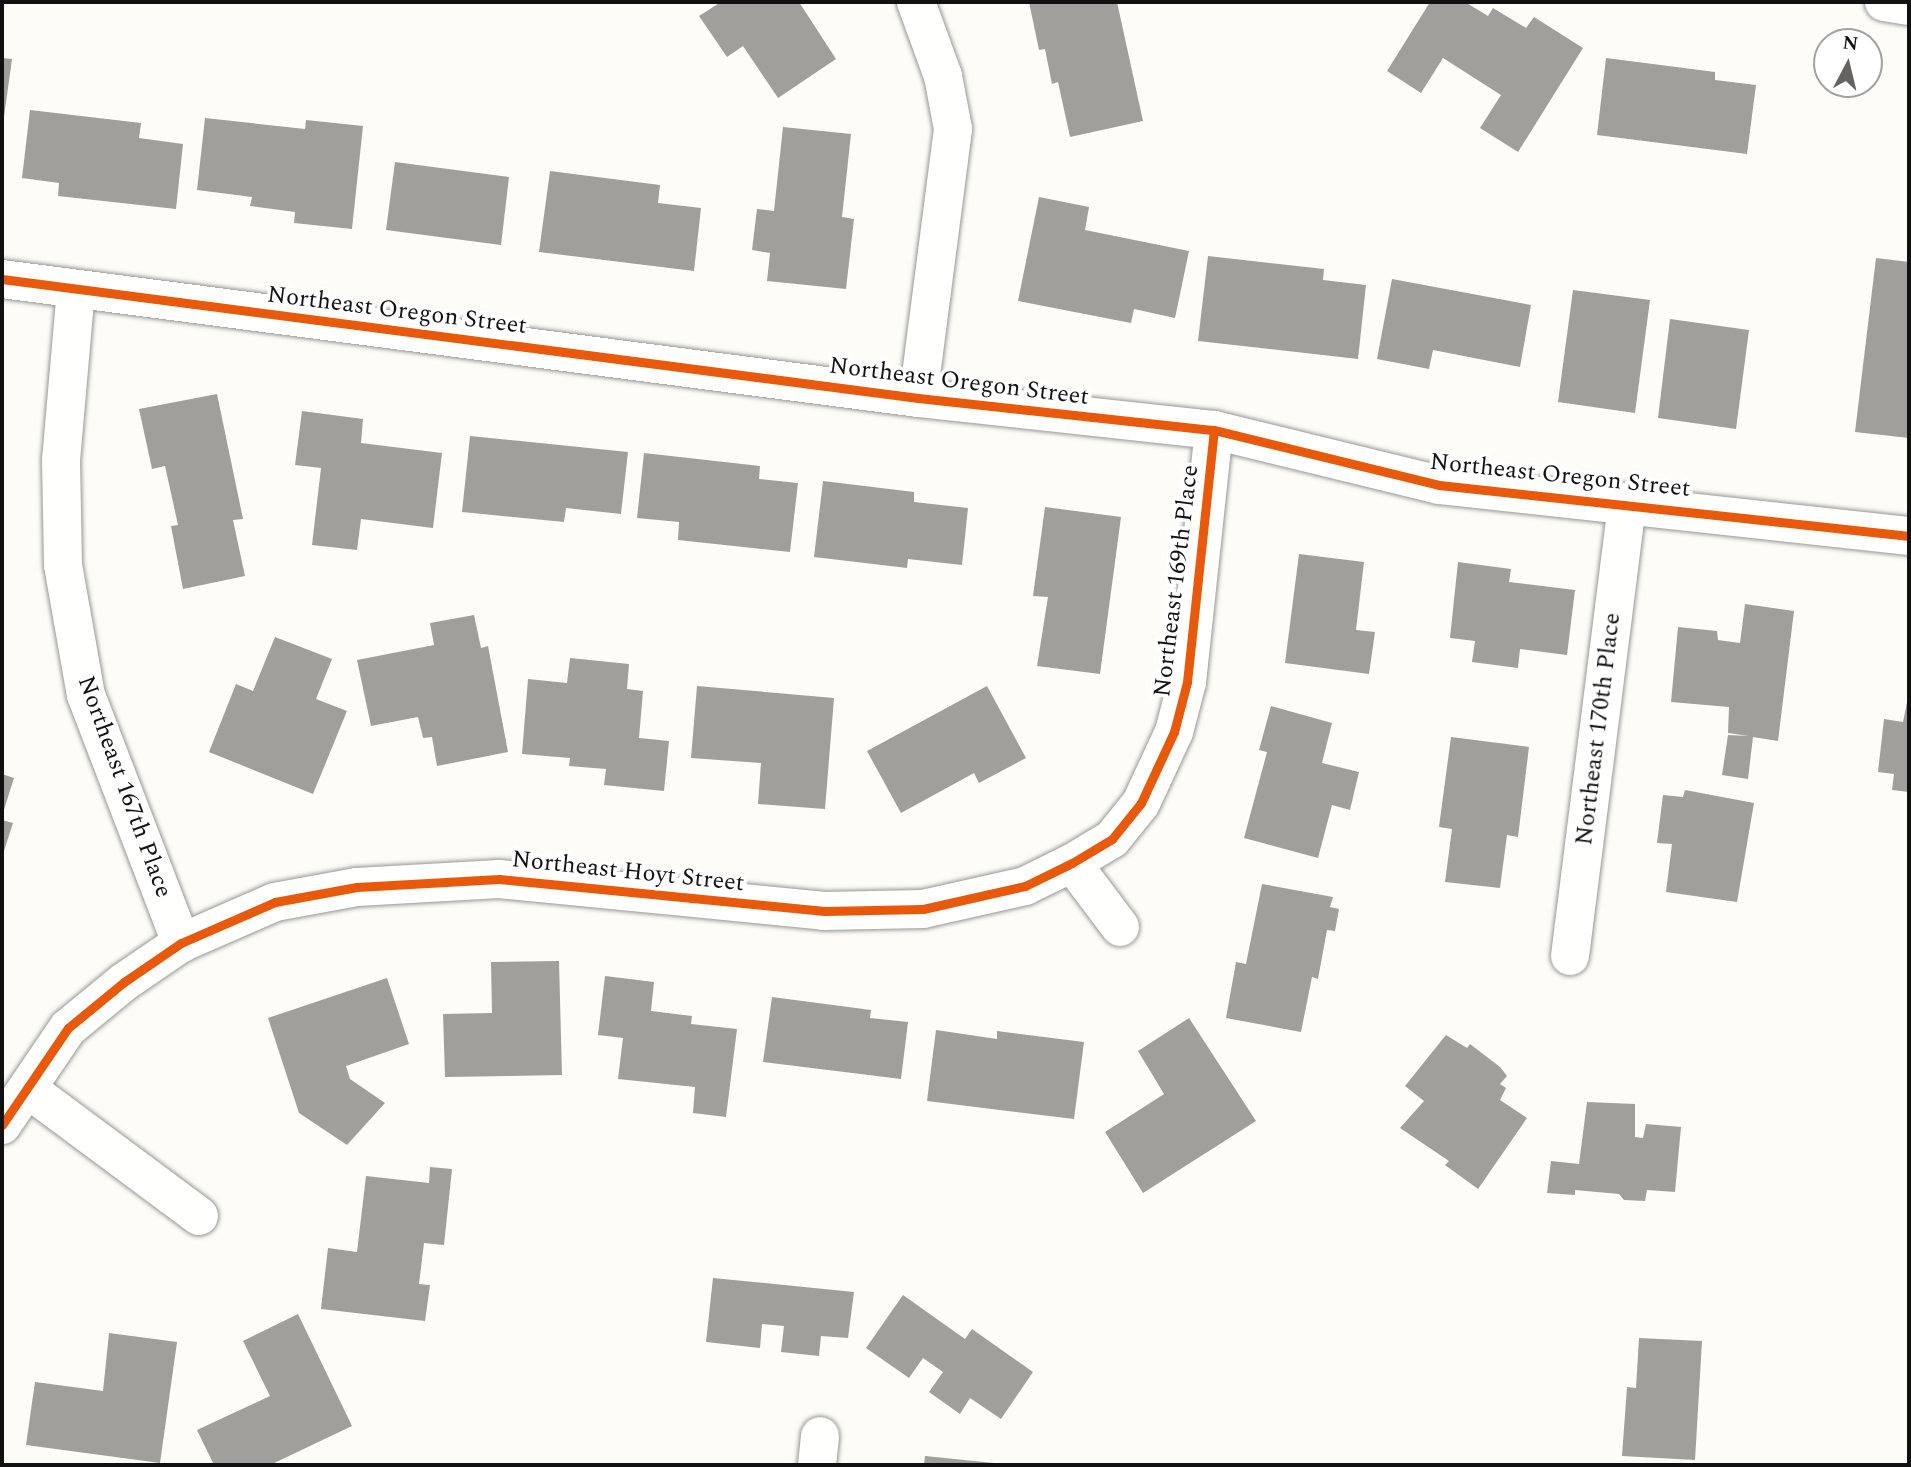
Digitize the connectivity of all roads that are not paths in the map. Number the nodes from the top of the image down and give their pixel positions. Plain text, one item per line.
1 (916, 2) edge
2 (1884, 2) edge
3 (1909, 6) edge
4 (2, 279) edge
5 (76, 289) junction
6 (918, 398) junction
7 (1214, 430) junction
8 (1627, 502) junction
9 (1909, 536) edge
10 (1072, 863) junction
11 (1120, 927) dead end
12 (181, 943) junction
13 (1570, 956) dead end
14 (28, 1089) junction
15 (2, 1125) edge
16 (199, 1216) dead end

1 - 6 street
2 - 3 street
4 - 5 street, Northeast Oregon Street
5 - 6 street, Northeast Oregon Street
5 - 12 street, Northeast 167th Place
6 - 7 street, Northeast Oregon Street
7 - 8 street, Northeast Oregon Street
7 - 10 street, Northeast 169th Place
8 - 9 street, Northeast Oregon Street
8 - 13 street, Northeast 170th Place
10 - 11 street
10 - 12 street, Northeast Hoyt Street
12 - 14 street
14 - 15 street
14 - 16 street

